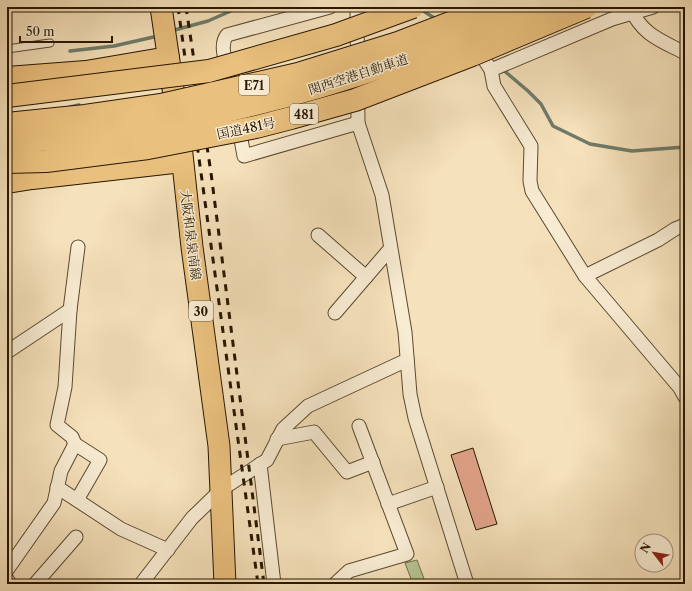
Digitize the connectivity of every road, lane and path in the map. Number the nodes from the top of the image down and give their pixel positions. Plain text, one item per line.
1 (161, 7) edge
2 (330, 7) edge
3 (357, 7) edge
4 (413, 7) edge
5 (450, 7) edge
6 (492, 7) edge
7 (537, 7) edge
8 (586, 7) edge
9 (653, 7) edge
10 (632, 10) edge
11 (166, 41) junction
12 (50, 43) dead end
13 (7, 49) edge
14 (685, 53) edge
15 (491, 70) junction
16 (7, 78) edge
17 (7, 96) edge
18 (358, 123) junction
19 (7, 124) edge
20 (7, 142) edge
21 (182, 160) junction
22 (7, 162) edge
23 (7, 182) edge
24 (685, 225) edge
25 (318, 234) dead end
26 (78, 247) dead end
27 (390, 249) junction
28 (585, 276) junction
29 (366, 277) junction
30 (70, 310) junction
31 (335, 313) dead end
32 (7, 352) edge
33 (407, 360) junction
34 (685, 397) edge
35 (359, 426) dead end
36 (277, 439) junction
37 (75, 444) junction
38 (373, 462) junction
39 (260, 464) junction
40 (57, 487) junction
41 (437, 487) junction
42 (222, 489) junction
43 (77, 500) junction
44 (388, 504) junction
45 (76, 537) dead end
46 (168, 550) junction
47 (7, 570) edge
48 (7, 579) edge
49 (10, 584) edge
50 (35, 584) edge
51 (141, 584) edge
52 (225, 584) edge
53 (274, 584) edge
54 (335, 584) edge
55 (467, 584) edge

1 - 11 main road, 大阪和泉泉南線 / 30
2 - 18 street
3 - 18 street
4 - 17 highway, bridge
5 - 15 street
6 - 19 highway, 関西空港自動車道 / E71, bridge
7 - 20 highway, 関西空港自動車道 / E71, bridge
8 - 22 highway, 国道481号 / 481, bridge
9 - 10 street
10 - 14 street
10 - 15 street
11 - 16 highway
11 - 21 main road, 大阪和泉泉南線 / 30
12 - 13 lane
15 - 28 street
18 - 27 street
21 - 23 highway
21 - 42 main road, 大阪和泉泉南線 / 30
24 - 28 street
25 - 29 street
26 - 30 street
27 - 29 street
27 - 33 street
28 - 34 street
29 - 31 street
30 - 32 street
30 - 37 street
33 - 36 street
33 - 41 street
35 - 38 street
36 - 38 street
36 - 39 street
37 - 40 street
37 - 43 street
38 - 44 street
39 - 42 street
39 - 53 street
40 - 43 street
40 - 47 street
41 - 44 street
41 - 55 street
42 - 46 street
42 - 52 main road, 大阪和泉泉南線 / 30
43 - 46 street
44 - 54 street
45 - 50 street
46 - 51 street
48 - 49 street

